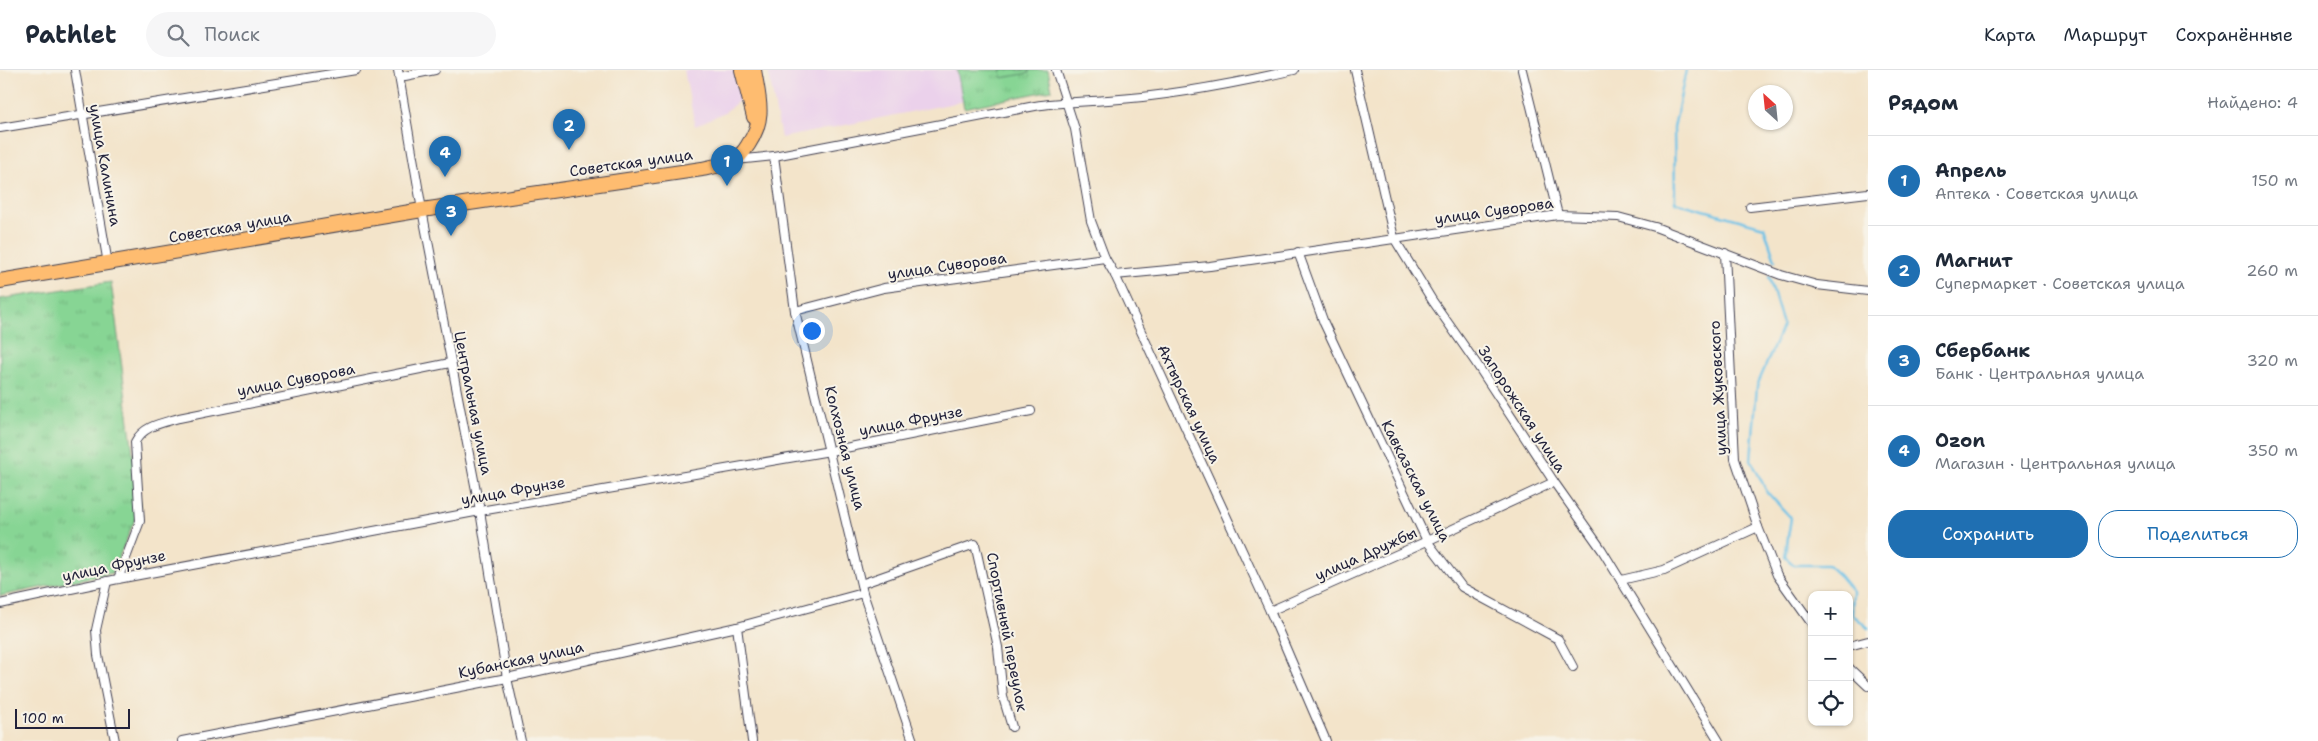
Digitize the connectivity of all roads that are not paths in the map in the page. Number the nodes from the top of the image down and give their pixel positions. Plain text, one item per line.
1 (75, 70) edge
2 (356, 70) edge
3 (435, 70) edge
4 (742, 70) edge
5 (754, 70) edge
6 (1056, 70) edge
7 (1294, 70) edge
8 (1355, 70) edge
9 (1522, 70) edge
10 (399, 73) edge
11 (1064, 102) junction
12 (83, 115) junction
13 (0, 128) edge
14 (756, 133) junction
15 (774, 156) junction
16 (734, 161) junction
17 (1868, 193) edge
18 (1750, 207) dead end
19 (422, 210) junction
20 (1558, 215) junction
21 (1394, 238) junction
22 (1298, 252) junction
23 (1725, 253) junction
24 (1105, 258) junction
25 (108, 264) junction
26 (1115, 275) junction
27 (0, 281) edge
28 (1868, 291) edge
29 (795, 310) junction
30 (450, 363) junction
31 (1031, 411) dead end
32 (830, 451) junction
33 (1554, 482) junction
34 (480, 511) junction
35 (1758, 528) junction
36 (1428, 542) junction
37 (118, 579) junction
38 (1621, 580) junction
39 (107, 581) junction
40 (861, 584) junction
41 (863, 593) junction
42 (0, 604) edge
43 (1270, 611) junction
44 (1808, 618) edge
45 (737, 627) junction
46 (1868, 641) edge
47 (1853, 645) edge
48 (1573, 667) dead end
49 (1853, 672) edge
50 (507, 678) junction
51 (1868, 686) edge
52 (1012, 726) dead end
53 (115, 741) edge
54 (182, 741) edge
55 (521, 741) edge
56 (752, 741) edge
57 (913, 741) edge
58 (1326, 741) edge
59 (1719, 741) edge

1 - 12 street, улица Калинина
2 - 12 street
3 - 10 street
4 - 14 highway
5 - 14 highway
6 - 11 street, Ахтырская улица
7 - 11 street, Советская улица
8 - 21 street, Запорожская улица
9 - 20 street
10 - 19 street, Центральная улица
11 - 15 street, Советская улица
11 - 24 street, Ахтырская улица
12 - 13 street
12 - 25 street, улица Калинина
14 - 16 highway
15 - 16 street, Советская улица
15 - 29 street, Колхозная улица
16 - 19 highway, Советская улица
17 - 18 street
19 - 25 highway, Советская улица
19 - 30 street, Центральная улица
20 - 21 street, улица Суворова
20 - 23 street, улица Суворова
21 - 22 street, улица Суворова
21 - 33 street, Запорожская улица
22 - 26 street, улица Суворова
22 - 36 street, Кавказская улица
23 - 28 street, улица Суворова
23 - 35 street, улица Жуковского
24 - 26 street, Ахтырская улица
24 - 29 street, улица Суворова
25 - 27 highway, Советская улица
26 - 43 street, Ахтырская улица
29 - 32 street, Колхозная улица
30 - 34 street, Центральная улица
30 - 37 street, улица Суворова
31 - 32 street, улица Фрунзе
32 - 34 street, улица Фрунзе
32 - 40 street, Колхозная улица
33 - 36 street, улица Дружбы
33 - 38 street, Запорожская улица
34 - 37 street, улица Фрунзе
34 - 50 street, Центральная улица
35 - 38 street
35 - 44 street, улица Жуковского
36 - 43 street, улица Дружбы
36 - 48 street, Кавказская улица
37 - 39 street, улица Фрунзе
38 - 59 street, Запорожская улица
39 - 42 street, улица Фрунзе
39 - 53 street
40 - 41 street, Колхозная улица
40 - 52 street, Спортивный переулок
41 - 45 street, Кубанская улица
41 - 57 street, Колхозная улица
43 - 58 street, Ахтырская улица
45 - 50 street, Кубанская улица
45 - 56 street
46 - 47 street
49 - 51 street
50 - 54 street, Кубанская улица
50 - 55 street, Центральная улица

